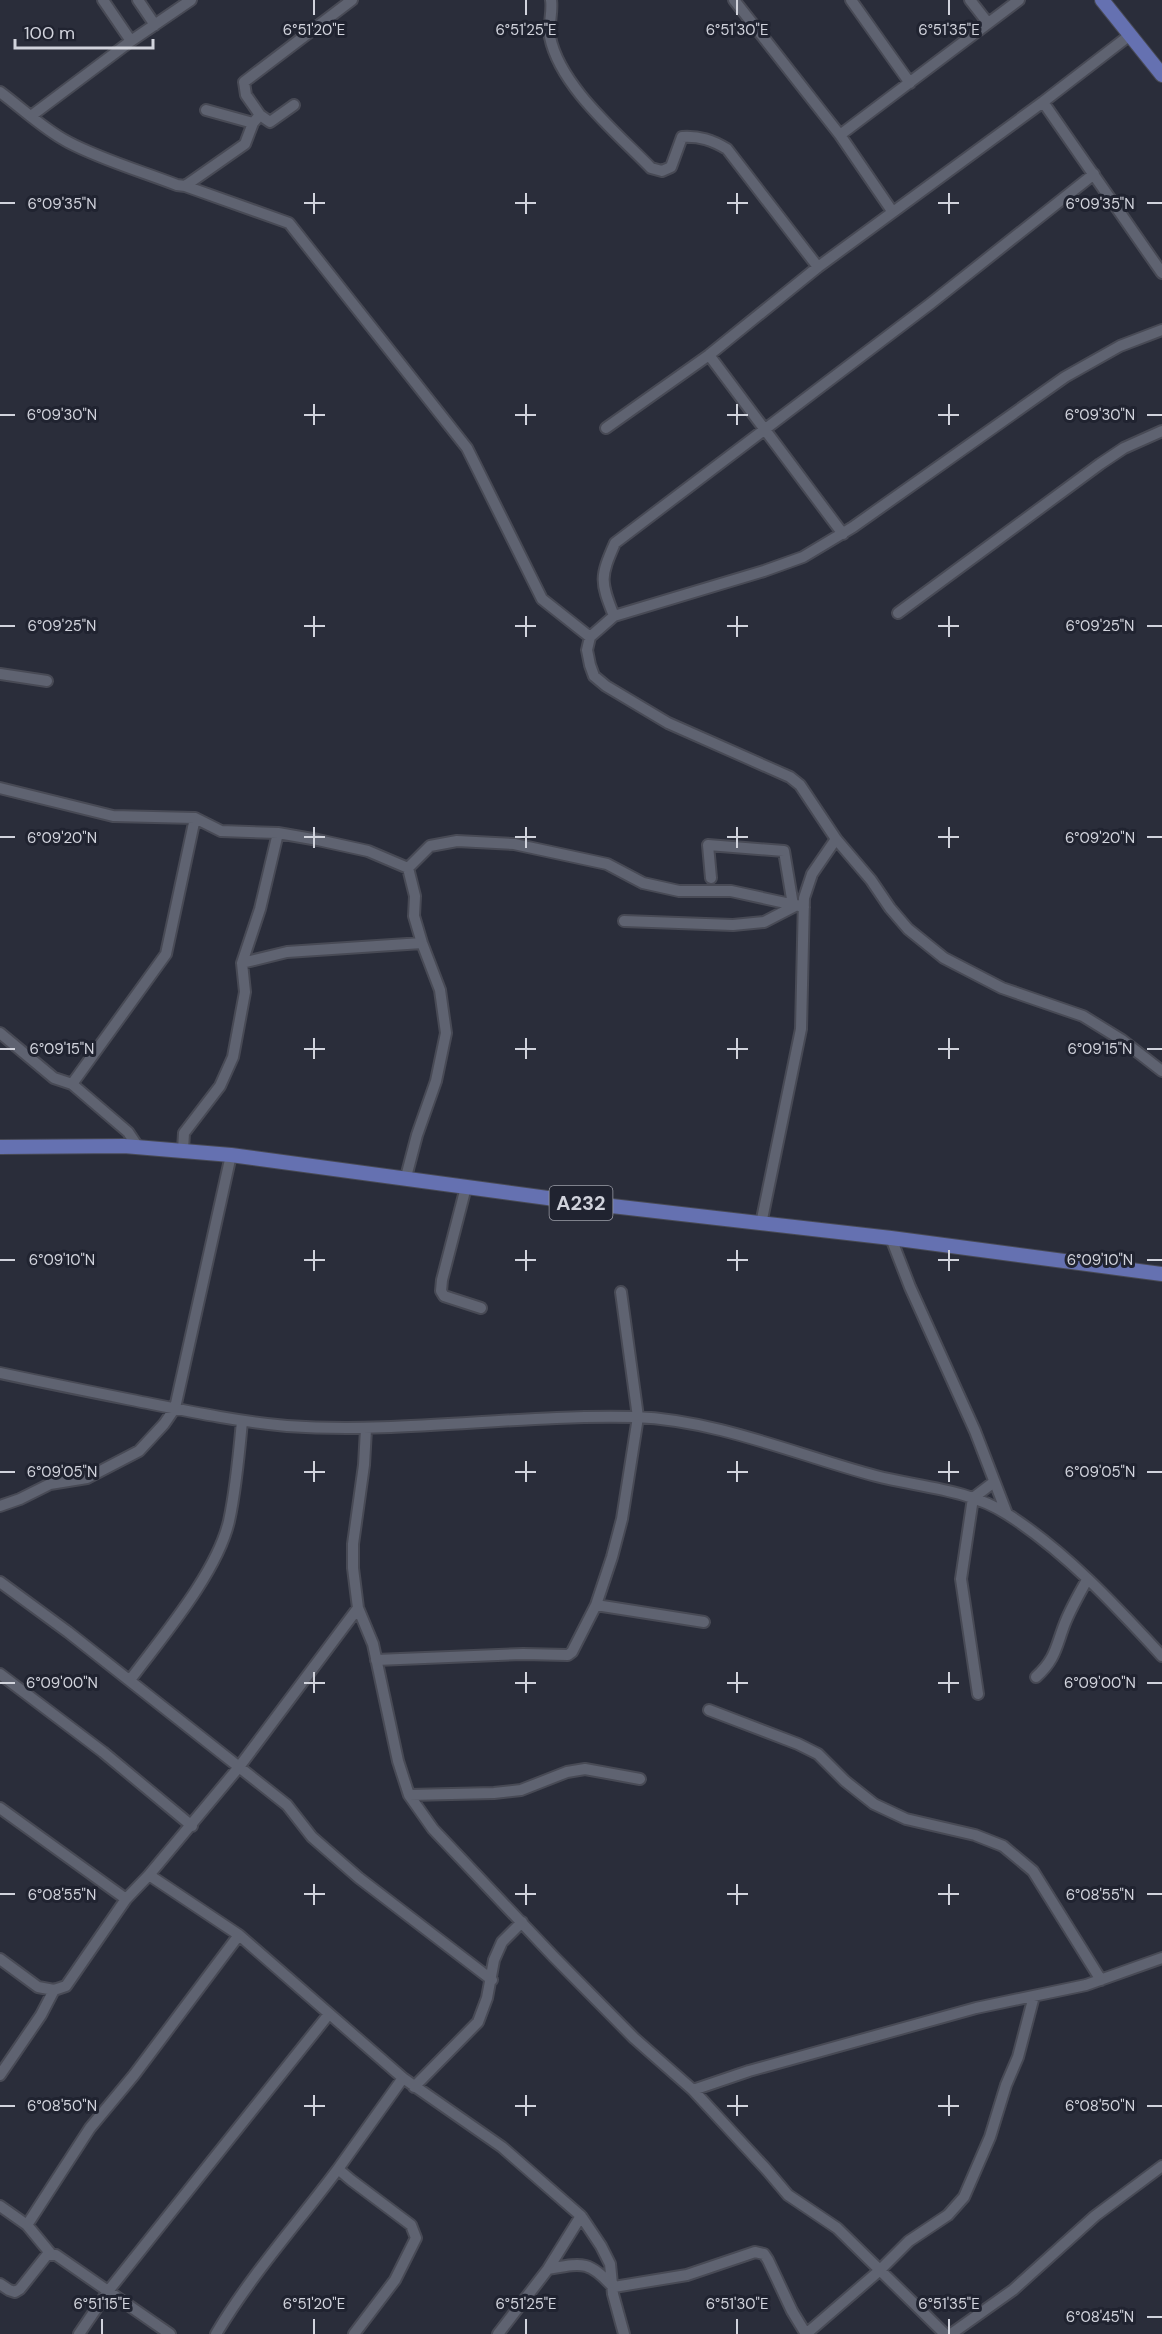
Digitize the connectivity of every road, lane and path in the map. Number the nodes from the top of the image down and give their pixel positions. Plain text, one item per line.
1 (103, 0) edge
2 (138, 0) edge
3 (192, 0) edge
4 (352, 0) edge
5 (551, 0) edge
6 (734, 0) edge
7 (851, 0) edge
8 (970, 0) edge
9 (1019, 0) edge
10 (1102, 0) edge
11 (988, 23) junction
12 (155, 25) junction
13 (1130, 35) junction
14 (131, 42) junction
15 (1162, 75) edge
16 (910, 83) junction
17 (0, 92) edge
18 (1043, 102) junction
19 (294, 105) dead end
20 (206, 110) dead end
21 (31, 116) junction
22 (256, 119) junction
23 (840, 135) junction
24 (1094, 174) junction
25 (185, 186) junction
26 (892, 211) junction
27 (818, 267) junction
28 (1162, 273) edge
29 (1162, 330) edge
30 (709, 355) junction
31 (606, 428) dead end
32 (765, 428) junction
33 (1162, 431) edge
34 (843, 534) junction
35 (898, 613) dead end
36 (614, 616) junction
37 (590, 637) junction
38 (0, 675) edge
39 (47, 681) dead end
40 (0, 788) edge
41 (195, 818) junction
42 (278, 833) junction
43 (836, 839) junction
44 (408, 868) junction
45 (711, 878) dead end
46 (798, 906) junction
47 (624, 921) dead end
48 (422, 944) junction
49 (242, 963) junction
50 (0, 1033) edge
51 (1162, 1071) edge
52 (72, 1084) junction
53 (0, 1147) edge
54 (138, 1147) junction
55 (183, 1150) junction
56 (231, 1155) junction
57 (406, 1177) junction
58 (466, 1187) junction
59 (761, 1224) junction
60 (891, 1238) junction
61 (1162, 1274) edge
62 (621, 1292) dead end
63 (481, 1308) dead end
64 (0, 1373) edge
65 (175, 1408) junction
66 (638, 1417) junction
67 (242, 1421) junction
68 (366, 1429) junction
69 (994, 1482) junction
70 (973, 1498) junction
71 (0, 1506) edge
72 (1006, 1514) junction
73 (1087, 1580) junction
74 (0, 1582) edge
75 (596, 1605) junction
76 (358, 1608) junction
77 (704, 1622) dead end
78 (1162, 1656) edge
79 (376, 1660) junction
80 (0, 1674) edge
81 (1036, 1677) dead end
82 (130, 1680) junction
83 (978, 1694) dead end
84 (709, 1710) dead end
85 (239, 1767) junction
86 (640, 1779) dead end
87 (408, 1795) junction
88 (0, 1808) edge
89 (192, 1826) junction
90 (149, 1875) junction
91 (126, 1899) junction
92 (522, 1922) junction
93 (239, 1935) junction
94 (1162, 1958) edge
95 (0, 1959) edge
96 (492, 1980) junction
97 (1101, 1980) junction
98 (54, 1990) junction
99 (1034, 1996) junction
100 (329, 2014) junction
101 (0, 2075) edge
102 (403, 2078) junction
103 (414, 2087) junction
104 (693, 2090) junction
105 (1162, 2166) edge
106 (338, 2169) junction
107 (0, 2206) edge
108 (581, 2216) junction
109 (27, 2225) junction
110 (51, 2254) junction
111 (548, 2269) junction
112 (879, 2271) junction
113 (0, 2284) edge
114 (614, 2287) junction
115 (109, 2290) junction
116 (79, 2334) edge
117 (170, 2334) edge
118 (216, 2334) edge
119 (354, 2334) edge
120 (498, 2334) edge
121 (624, 2334) edge
122 (806, 2334) edge
123 (945, 2334) edge
124 (951, 2334) edge

1 - 14 street
2 - 12 street
3 - 12 street
4 - 22 street
5 - 27 street
6 - 23 street
7 - 16 street
8 - 11 street
9 - 11 street
10 - 13 main road
11 - 16 street
12 - 14 street
13 - 15 main road
13 - 18 street
14 - 21 street
16 - 23 street
17 - 21 street
18 - 24 street
18 - 26 street
19 - 22 street
20 - 22 street
21 - 25 street
22 - 25 street
23 - 26 street
24 - 28 street
24 - 32 street
25 - 37 street
26 - 27 street
27 - 30 street
29 - 34 street
30 - 31 street
30 - 32 street
32 - 34 street
32 - 36 street
33 - 35 street
34 - 36 street
36 - 37 street
37 - 43 street
38 - 39 street
40 - 41 street
41 - 42 street
41 - 52 street
42 - 44 street
42 - 49 street
43 - 46 street
43 - 51 street
44 - 46 street
44 - 48 street
45 - 46 street
46 - 47 street
46 - 59 street
48 - 49 street
48 - 57 street
49 - 55 street
50 - 52 street
52 - 54 street
53 - 54 main road, A232
54 - 55 main road, A232
55 - 56 main road, A232
56 - 57 main road, A232
56 - 65 street
57 - 58 main road, A232
58 - 59 main road, A232
58 - 63 street
59 - 60 main road, A232
60 - 61 main road, A232
60 - 69 street
62 - 66 street
64 - 65 street
65 - 67 street
65 - 71 street
66 - 68 street
66 - 70 street
66 - 75 street
67 - 68 street
67 - 82 street
68 - 76 street
69 - 70 street
69 - 72 street
70 - 72 street
70 - 83 street
72 - 73 street
73 - 78 street
73 - 81 street
74 - 82 street
75 - 77 street
75 - 79 street
76 - 79 street
76 - 85 street
79 - 87 street
80 - 89 street
82 - 85 street
84 - 97 street
85 - 89 street
85 - 96 street
86 - 87 street
87 - 92 street
88 - 91 street
89 - 90 street
90 - 91 street
90 - 93 street
91 - 98 street
92 - 96 street
92 - 104 street
93 - 100 street
93 - 109 street
94 - 97 street
95 - 98 street
96 - 103 street
97 - 99 street
98 - 101 street
99 - 104 street
99 - 112 street
100 - 102 street
100 - 115 street
102 - 103 street
102 - 106 street
103 - 108 street
104 - 112 street
105 - 124 street
106 - 118 street
106 - 119 street
107 - 109 street
108 - 111 street
108 - 114 street
109 - 110 street
110 - 113 street
110 - 115 street
111 - 114 street
111 - 120 street
112 - 122 street
112 - 123 street
114 - 121 street
114 - 122 street
115 - 116 street
115 - 117 street

